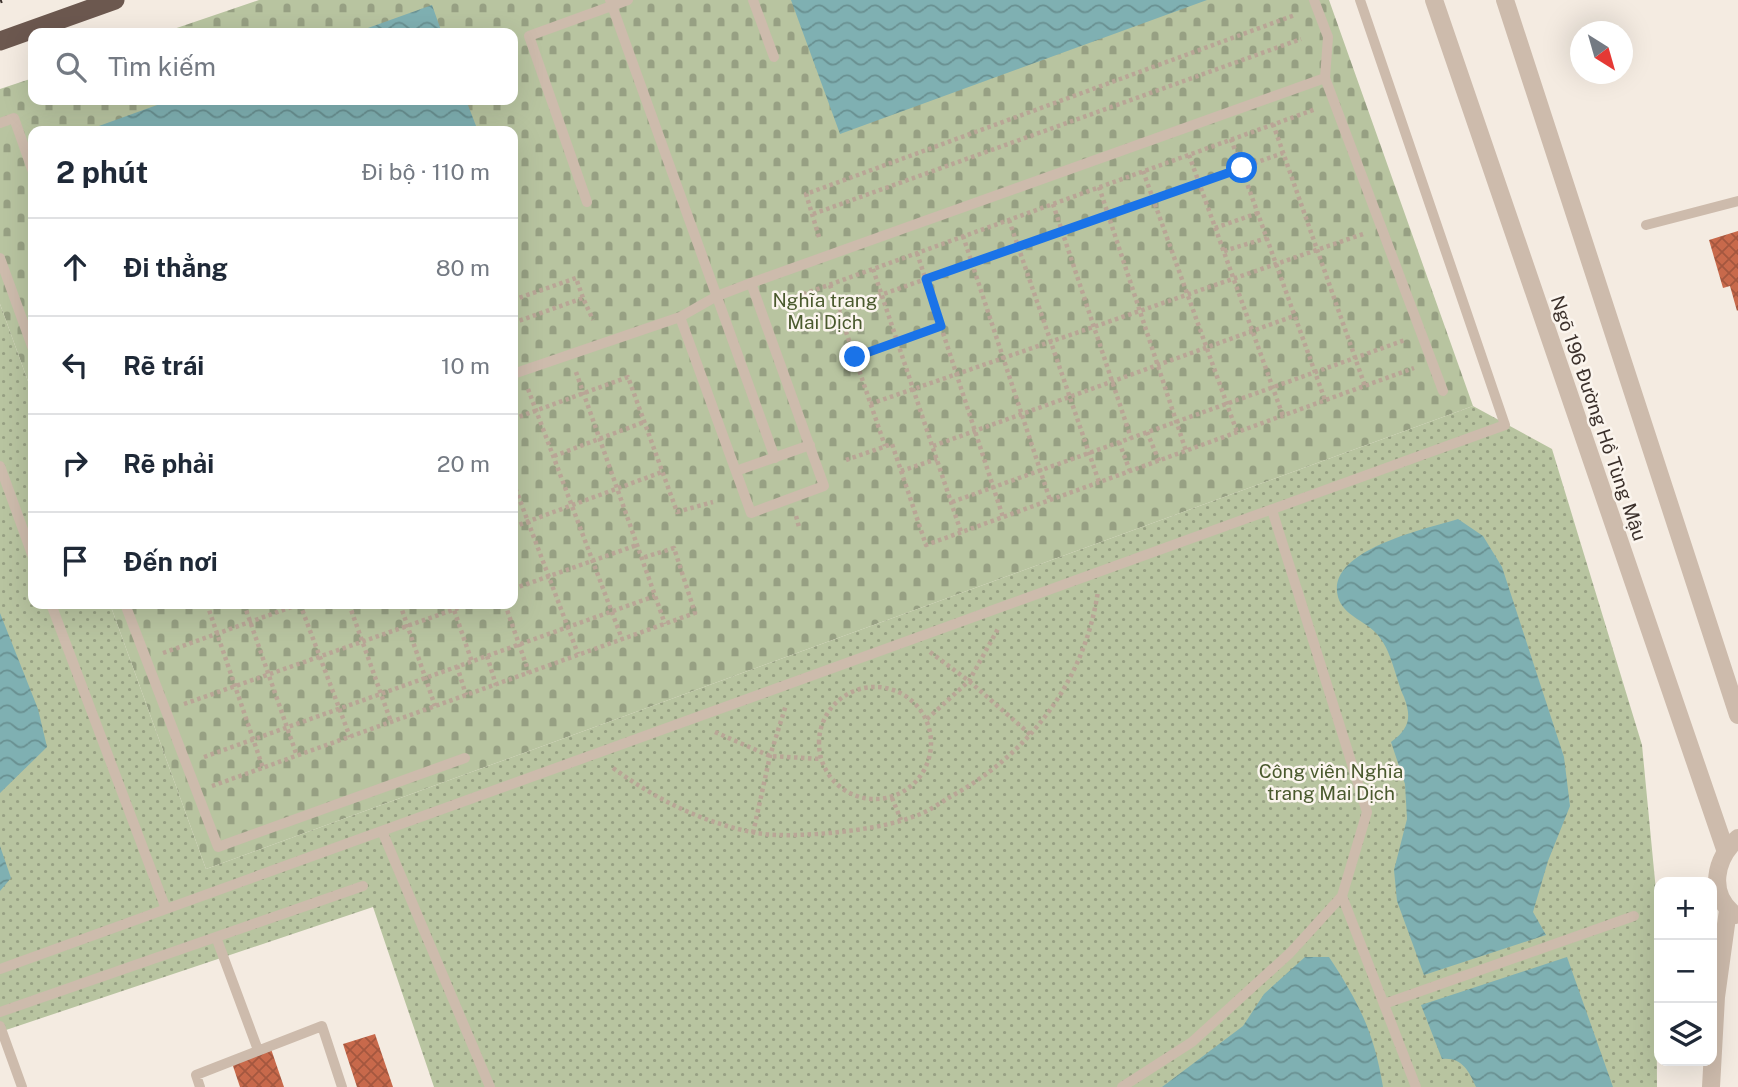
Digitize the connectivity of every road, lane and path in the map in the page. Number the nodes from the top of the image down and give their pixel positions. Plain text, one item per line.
1 (115, 0) edge
2 (628, 0) edge
3 (753, 0) edge
4 (1314, 0) edge
5 (1360, 0) edge
6 (1434, 0) edge
7 (1505, 0) edge
8 (611, 3) edge
9 (1295, 15) dead end
10 (36, 28) edge
11 (28, 31) edge
12 (1301, 39) dead end
13 (0, 41) edge
14 (774, 57) dead end
15 (1325, 78) junction
16 (1316, 108) dead end
17 (0, 123) edge
18 (1273, 124) junction
19 (1231, 139) junction
20 (1283, 153) junction
21 (1189, 155) junction
22 (28, 158) edge
23 (1242, 168) junction
24 (1143, 171) junction
25 (1199, 183) junction
26 (1099, 187) junction
27 (1153, 199) junction
28 (1738, 201) edge
29 (587, 202) dead end
30 (1053, 204) junction
31 (1258, 213) junction
32 (813, 214) junction
33 (1108, 215) junction
34 (1009, 220) junction
35 (1646, 225) dead end
36 (1215, 228) junction
37 (1377, 230) dead end
38 (1062, 231) junction
39 (963, 236) junction
40 (819, 237) dead end
41 (1266, 238) junction
42 (1018, 247) junction
43 (1317, 250) junction
44 (1224, 251) junction
45 (917, 253) junction
46 (0, 258) edge
47 (972, 263) junction
48 (1276, 264) junction
49 (873, 269) junction
50 (926, 279) junction
51 (1234, 279) junction
52 (751, 283) junction
53 (830, 285) junction
54 (882, 295) junction
55 (1188, 295) junction
56 (717, 296) junction
57 (518, 298) edge
58 (583, 298) junction
59 (790, 299) dead end
60 (838, 310) junction
61 (1140, 311) junction
62 (1294, 316) junction
63 (680, 317) junction
64 (593, 320) dead end
65 (518, 321) edge
66 (941, 326) junction
67 (1094, 327) junction
68 (1252, 331) junction
69 (28, 335) edge
70 (1415, 336) dead end
71 (897, 341) junction
72 (1051, 342) junction
73 (1207, 347) junction
74 (855, 357) junction
75 (1003, 358) junction
76 (1355, 358) junction
77 (1424, 364) dead end
78 (1158, 365) junction
79 (518, 372) edge
80 (576, 372) dead end
81 (1314, 372) junction
82 (957, 374) junction
83 (1112, 382) junction
84 (1366, 386) junction
85 (1272, 387) junction
86 (528, 389) dead end
87 (913, 389) junction
88 (1443, 391) dead end
89 (584, 393) junction
90 (1070, 397) junction
91 (1325, 401) junction
92 (1227, 403) junction
93 (870, 404) junction
94 (536, 410) junction
95 (1022, 414) junction
96 (1283, 415) junction
97 (518, 417) edge
98 (644, 422) junction
99 (1176, 422) junction
100 (976, 431) junction
101 (1147, 432) junction
102 (1237, 432) junction
103 (1131, 438) junction
104 (600, 439) junction
105 (1119, 442) junction
106 (810, 445) junction
107 (885, 446) junction
108 (933, 446) junction
109 (1186, 451) junction
110 (1088, 453) junction
111 (554, 456) junction
112 (775, 458) junction
113 (937, 459) junction
114 (846, 460) dead end
115 (1158, 461) junction
116 (0, 466) edge
117 (1040, 470) junction
118 (736, 471) junction
119 (901, 471) junction
120 (1130, 471) junction
121 (662, 472) junction
122 (1099, 482) junction
123 (994, 487) junction
124 (617, 489) junction
125 (518, 495) edge
126 (1050, 500) junction
127 (713, 502) dead end
128 (952, 502) junction
129 (572, 505) junction
130 (1272, 510) junction
131 (1003, 517) junction
132 (528, 521) junction
133 (518, 525) edge
134 (961, 532) junction
135 (28, 543) edge
136 (637, 545) junction
137 (642, 558) junction
138 (593, 560) junction
139 (1101, 573) junction
140 (548, 576) junction
141 (518, 587) edge
142 (655, 596) junction
143 (1011, 605) junction
144 (53, 609) edge
145 (127, 609) edge
146 (209, 609) edge
147 (246, 609) edge
148 (286, 609) edge
149 (302, 609) edge
150 (351, 609) edge
151 (402, 609) edge
152 (448, 609) edge
153 (454, 609) edge
154 (507, 609) edge
155 (612, 611) junction
156 (251, 621) junction
157 (665, 624) junction
158 (407, 626) junction
159 (568, 627) junction
160 (217, 634) junction
161 (622, 639) junction
162 (913, 641) junction
163 (363, 642) junction
164 (519, 645) junction
165 (578, 654) junction
166 (156, 656) dead end
167 (487, 656) junction
168 (319, 657) junction
169 (472, 662) junction
170 (457, 666) junction
171 (529, 673) junction
172 (269, 674) junction
173 (426, 678) junction
174 (969, 681) junction
175 (793, 684) junction
176 (496, 685) junction
177 (235, 686) junction
178 (381, 694) junction
179 (466, 695) junction
180 (435, 706) junction
181 (175, 707) dead end
182 (339, 709) junction
183 (1738, 715) edge
184 (927, 719) junction
185 (691, 721) junction
186 (391, 722) junction
187 (288, 727) junction
188 (1032, 736) junction
189 (350, 737) junction
190 (253, 739) junction
191 (595, 755) junction
192 (297, 756) junction
193 (770, 756) junction
194 (465, 758) dead end
195 (821, 759) junction
196 (194, 760) dead end
197 (263, 768) junction
198 (204, 789) dead end
199 (892, 798) junction
200 (901, 820) junction
201 (382, 831) junction
202 (753, 832) junction
203 (1732, 843) edge
204 (363, 886) dead end
205 (1342, 896) junction
206 (166, 909) junction
207 (1733, 913) edge
208 (1634, 916) dead end
209 (216, 937) junction
210 (0, 970) edge
211 (1384, 1004) junction
212 (0, 1012) edge
213 (0, 1026) edge
214 (258, 1050) junction
215 (22, 1087) edge
216 (200, 1087) edge
217 (342, 1087) edge
218 (490, 1087) edge
219 (1122, 1087) edge
220 (1416, 1087) edge
221 (1711, 1087) edge

1 - 10 highway
2 - 8 lane
3 - 14 lane
4 - 15 lane
5 - 130 lane
6 - 203 street, Ngõ 196 Đường Hồ Tùng Mậu
7 - 183 street, Ngõ 196 Đường Hồ Tùng Mậu
8 - 29 lane
8 - 56 lane
9 - 32 path
11 - 13 highway
12 - 32 path
15 - 52 lane
15 - 88 lane
16 - 18 path
17 - 22 lane
18 - 19 path
18 - 20 path
19 - 21 path
19 - 23 path
20 - 23 path
20 - 43 path
21 - 24 path
21 - 25 path
23 - 25 path
23 - 31 path
24 - 26 path
24 - 27 path
25 - 27 path
25 - 36 path
26 - 30 path
26 - 33 path
27 - 33 path
27 - 55 path
28 - 35 lane
30 - 34 path
30 - 38 path
31 - 36 path
31 - 41 path
32 - 40 path
33 - 38 path
33 - 61 path
34 - 39 path
34 - 42 path
36 - 44 path
37 - 43 path
38 - 42 path
38 - 67 path
39 - 45 path
39 - 47 path
41 - 44 path
41 - 48 path
42 - 47 path
42 - 72 path
43 - 48 path
43 - 76 path
44 - 51 path
45 - 49 path
45 - 50 path
46 - 69 lane
47 - 50 path
47 - 75 path
48 - 51 path
48 - 62 path
49 - 53 path
49 - 54 path
50 - 54 path
50 - 66 path
51 - 55 path
51 - 68 path
52 - 56 lane
52 - 106 lane
53 - 59 path
53 - 60 path
54 - 60 path
54 - 71 path
55 - 61 path
55 - 73 path
56 - 63 lane
56 - 112 lane
57 - 58 path
58 - 64 path
58 - 65 path
60 - 74 path
61 - 67 path
61 - 78 path
62 - 68 path
62 - 81 path
63 - 79 lane
63 - 118 lane
66 - 71 path
66 - 82 path
67 - 72 path
67 - 83 path
68 - 73 path
68 - 85 path
70 - 76 path
71 - 74 path
71 - 87 path
72 - 75 path
72 - 90 path
73 - 78 path
73 - 92 path
74 - 93 path
75 - 82 path
75 - 95 path
76 - 81 path
76 - 84 path
77 - 84 path
78 - 83 path
78 - 99 path
80 - 89 path
81 - 85 path
81 - 91 path
82 - 87 path
82 - 100 path
83 - 90 path
83 - 103 path
84 - 91 path
85 - 92 path
85 - 96 path
86 - 94 path
87 - 93 path
87 - 108 path
89 - 94 path
89 - 98 path
89 - 104 path
90 - 95 path
90 - 110 path
91 - 96 path
92 - 99 path
92 - 102 path
93 - 107 path
94 - 97 path
94 - 111 path
95 - 100 path
95 - 117 path
96 - 102 path
98 - 104 path
98 - 121 path
99 - 101 path
99 - 109 path
100 - 108 path
100 - 123 path
101 - 103 path
101 - 115 path
102 - 109 path
103 - 105 path
104 - 111 path
104 - 124 path
105 - 110 path
105 - 120 path
106 - 112 lane
106 - 118 lane
107 - 114 path
107 - 119 path
108 - 113 path
109 - 115 path
110 - 117 path
110 - 122 path
111 - 129 path
112 - 118 lane
113 - 119 path
113 - 128 path
115 - 120 path
116 - 135 lane
117 - 123 path
117 - 126 path
119 - 134 path
120 - 122 path
121 - 124 path
121 - 127 path
122 - 126 path
123 - 128 path
123 - 131 path
124 - 129 path
124 - 136 path
125 - 132 path
126 - 131 path
128 - 134 path
129 - 132 path
129 - 138 path
130 - 139 lane
130 - 205 lane
131 - 134 path
132 - 133 path
132 - 140 path
136 - 137 path
136 - 138 path
137 - 142 path
137 - 157 path
138 - 140 path
138 - 155 path
139 - 143 lane
139 - 188 path
140 - 141 path
140 - 159 path
142 - 155 path
142 - 157 path
143 - 162 lane
143 - 174 path
144 - 206 lane
145 - 194 lane
146 - 160 path
147 - 156 path
148 - 156 path
149 - 168 path
150 - 163 path
151 - 158 path
152 - 158 path
153 - 169 path
154 - 164 path
155 - 159 path
155 - 161 path
156 - 160 path
156 - 172 path
157 - 161 path
158 - 163 path
158 - 173 path
159 - 164 path
159 - 165 path
160 - 166 path
160 - 177 path
161 - 165 path
162 - 174 path
162 - 175 lane
163 - 168 path
163 - 178 path
164 - 167 path
164 - 171 path
165 - 171 path
167 - 169 path
167 - 176 path
168 - 172 path
168 - 182 path
169 - 170 path
170 - 173 path
170 - 179 path
171 - 176 path
172 - 177 path
172 - 187 path
173 - 178 path
173 - 180 path
174 - 184 path
174 - 188 path
175 - 185 lane
175 - 193 path
176 - 179 path
177 - 181 path
177 - 190 path
178 - 182 path
178 - 186 path
179 - 180 path
180 - 186 path
182 - 187 path
182 - 189 path
184 - 195 path
184 - 199 path
185 - 191 lane
185 - 193 path
186 - 189 path
187 - 190 path
187 - 192 path
188 - 200 path
189 - 192 path
190 - 196 path
190 - 197 path
191 - 201 lane
191 - 202 path
192 - 197 path
193 - 195 path
193 - 202 path
195 - 199 path
197 - 198 path
199 - 200 path
200 - 202 path
201 - 206 lane
201 - 218 lane
203 - 207 street
204 - 209 lane
205 - 211 lane
205 - 219 lane
206 - 210 lane
207 - 221 street
208 - 211 lane
209 - 212 lane
209 - 214 lane
211 - 220 lane
213 - 215 lane
214 - 216 lane
214 - 217 lane

